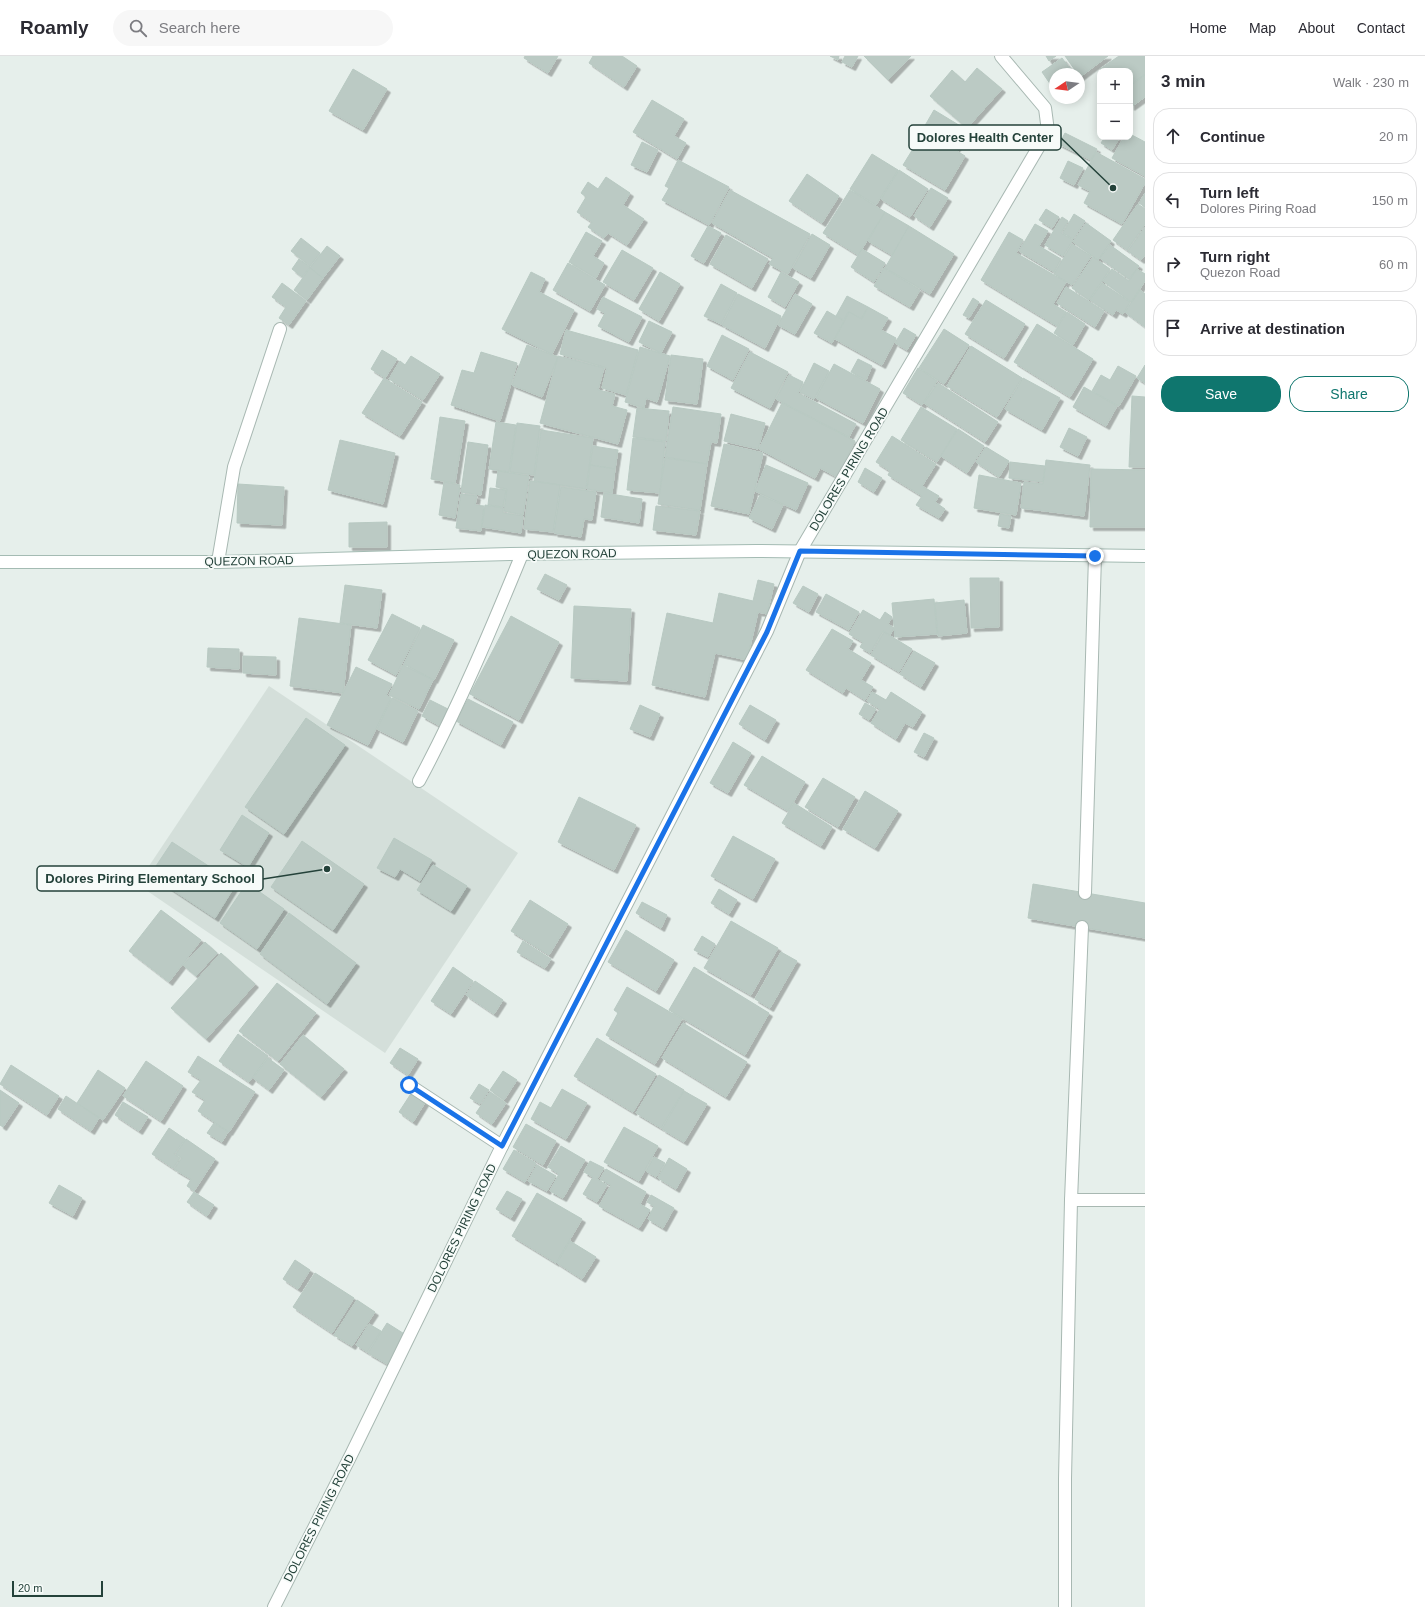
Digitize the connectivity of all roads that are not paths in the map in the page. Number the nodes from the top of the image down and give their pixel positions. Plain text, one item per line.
1 (1001, 56) edge
2 (280, 329) dead end
3 (800, 551) junction
4 (522, 554) junction
5 (1095, 556) junction
6 (1145, 556) edge
7 (0, 562) edge
8 (218, 562) junction
9 (419, 782) dead end
10 (1085, 893) dead end
11 (1082, 927) dead end
12 (409, 1085) dead end
13 (502, 1146) junction
14 (1071, 1200) junction
15 (1145, 1200) edge
16 (274, 1607) edge
17 (1064, 1607) edge

1 - 3 street, DOLORES PIRING ROAD
2 - 8 street
3 - 4 street, QUEZON ROAD
3 - 5 street, QUEZON ROAD
3 - 13 street, DOLORES PIRING ROAD
4 - 8 street, QUEZON ROAD
4 - 9 street
5 - 6 street, QUEZON ROAD
5 - 10 street
7 - 8 street, QUEZON ROAD
11 - 14 street
12 - 13 street
13 - 16 street, DOLORES PIRING ROAD
14 - 15 street
14 - 17 street

